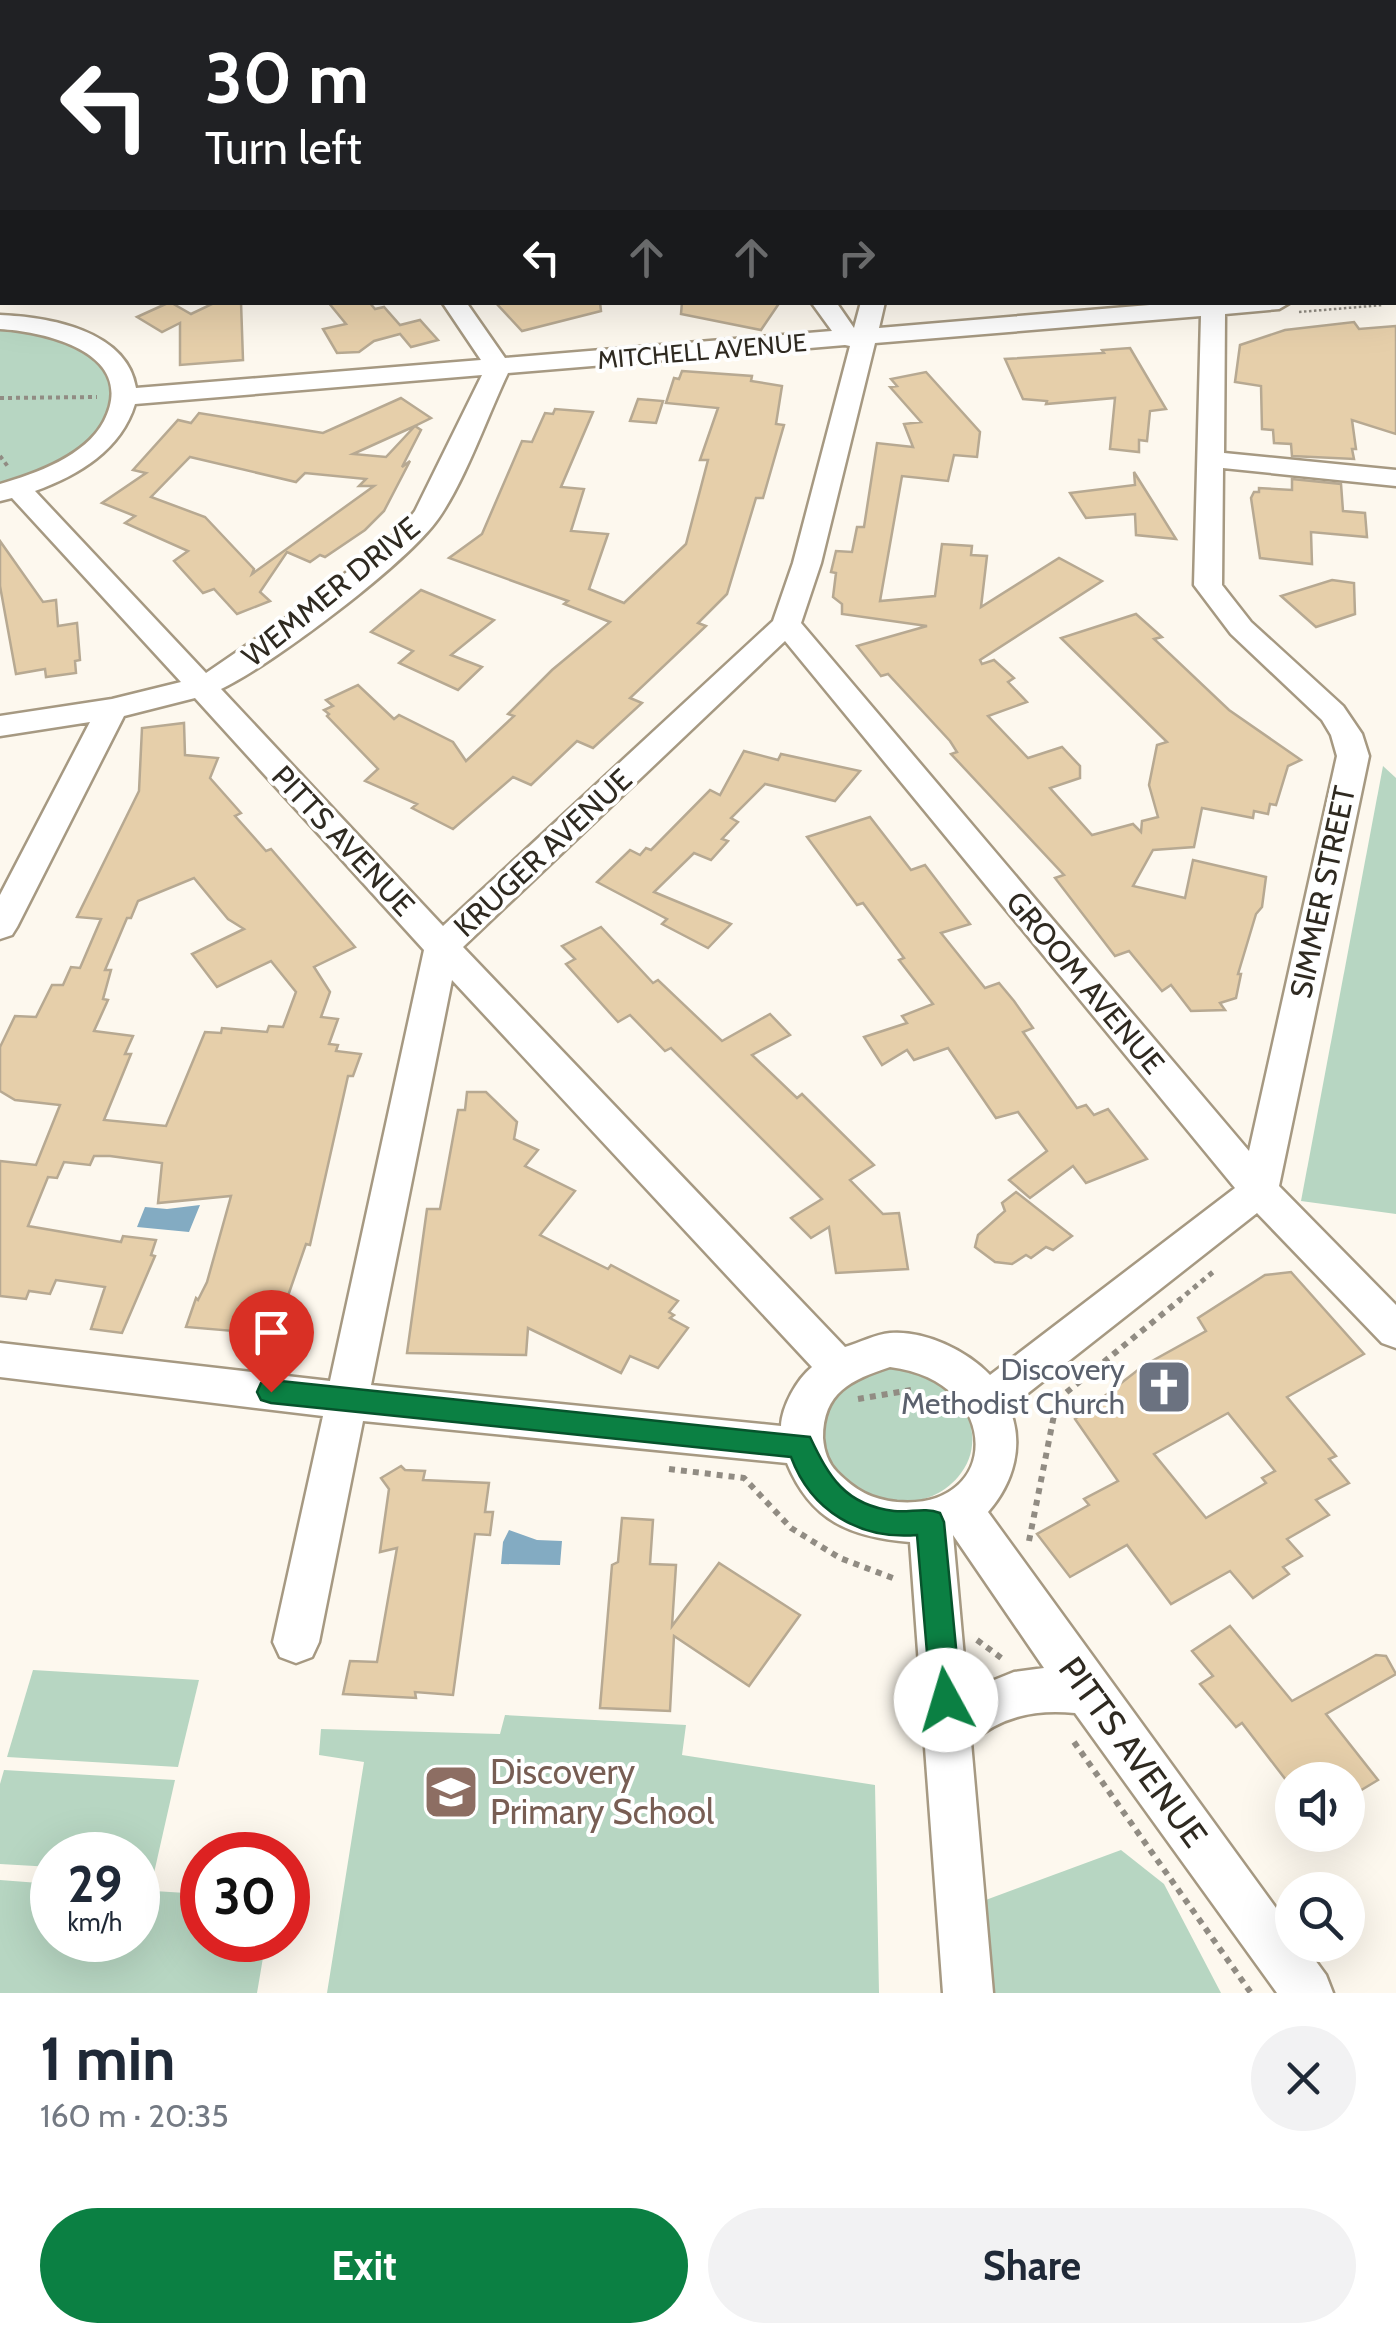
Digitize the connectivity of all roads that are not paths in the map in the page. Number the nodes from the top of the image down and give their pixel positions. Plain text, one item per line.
1 (456, 305) edge
2 (826, 305) edge
3 (872, 305) edge
4 (1213, 305) edge
5 (1282, 308) edge
6 (10, 315) edge
7 (857, 338) junction
8 (498, 367) junction
9 (125, 397) junction
10 (1208, 459) junction
11 (1396, 478) edge
12 (9, 491) edge
13 (786, 624) junction
14 (200, 687) junction
15 (112, 709) junction
16 (0, 726) edge
17 (0, 927) edge
18 (442, 947) junction
19 (1258, 1190) junction
20 (1396, 1330) edge
21 (0, 1360) edge
22 (838, 1384) junction
23 (348, 1400) junction
24 (986, 1402) junction
25 (801, 1446) junction
26 (945, 1515) junction
27 (296, 1642) dead end
28 (1088, 1692) junction
29 (949, 1730) junction
30 (968, 1993) edge
31 (1308, 1993) edge

1 - 8 street
2 - 7 street
3 - 7 street, KRUGER AVENUE
4 - 5 street, MITCHELL AVENUE
4 - 7 street, MITCHELL AVENUE
4 - 10 street, SIMMER STREET
6 - 9 street
7 - 8 street, MITCHELL AVENUE
7 - 13 street, KRUGER AVENUE
8 - 9 street, MITCHELL AVENUE
8 - 14 street, WEMMER DRIVE
9 - 12 street
10 - 11 street
10 - 19 street, SIMMER STREET
12 - 14 street, PITTS AVENUE
13 - 18 street, KRUGER AVENUE
13 - 19 street, GROOM AVENUE
14 - 15 street, WEMMER DRIVE
14 - 18 street, PITTS AVENUE
15 - 16 street, WEMMER DRIVE
15 - 17 street
18 - 22 street, PITTS AVENUE
18 - 23 street, KRUGER AVENUE
19 - 20 street, GROOM AVENUE
19 - 24 street
21 - 23 street
22 - 24 street
22 - 25 street
23 - 25 street
23 - 27 street, KRUGER AVENUE
24 - 26 street
25 - 26 street
26 - 28 street, PITTS AVENUE
26 - 29 street
28 - 29 street
28 - 31 street, PITTS AVENUE
29 - 30 street

